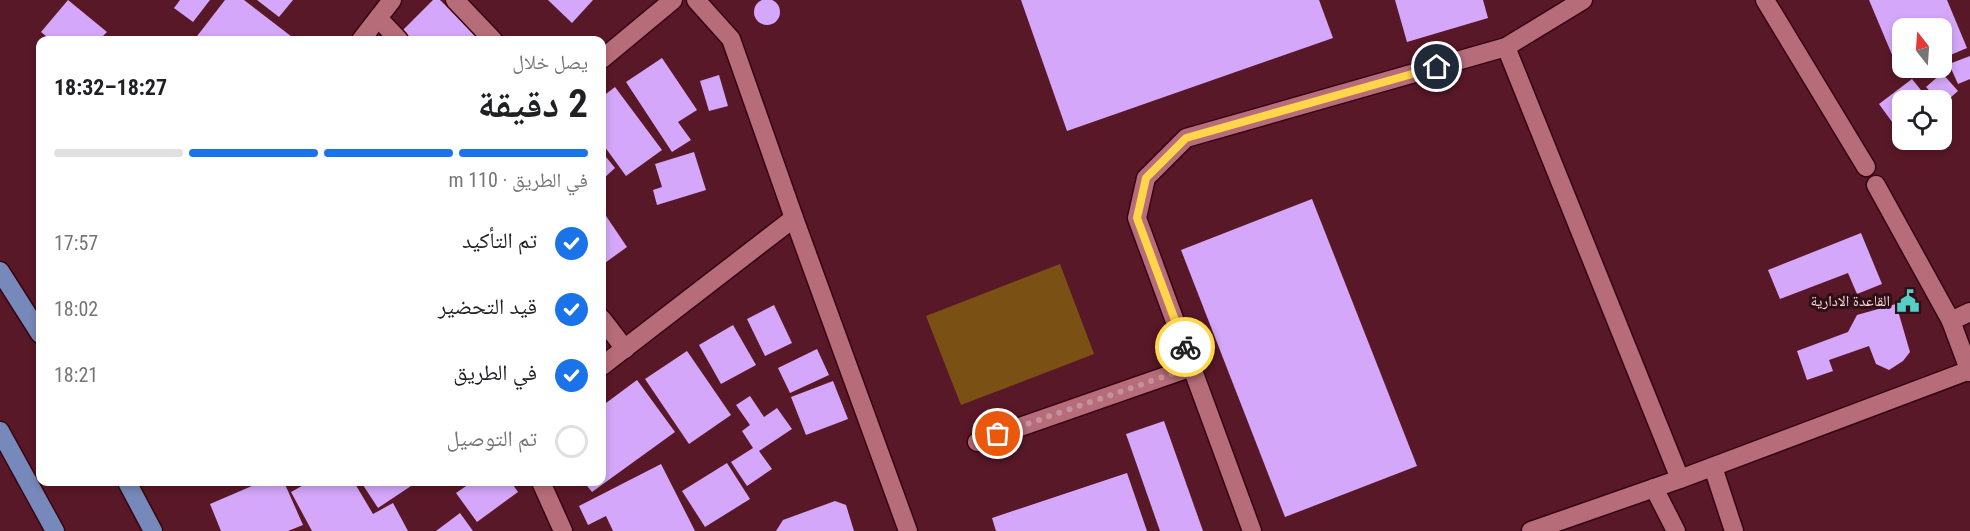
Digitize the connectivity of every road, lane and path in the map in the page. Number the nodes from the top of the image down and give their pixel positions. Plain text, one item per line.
1 (392, 0) edge
2 (455, 0) edge
3 (673, 0) edge
4 (696, 0) edge
5 (1583, 0) edge
6 (1765, 0) edge
7 (378, 18) junction
8 (364, 36) edge
9 (395, 36) edge
10 (489, 36) edge
11 (1506, 47) junction
12 (606, 56) edge
13 (1866, 167) dead end
14 (1876, 185) dead end
15 (794, 218) junction
16 (0, 271) edge
17 (1970, 312) edge
18 (1951, 321) junction
19 (606, 324) edge
20 (36, 328) edge
21 (625, 348) junction
22 (606, 363) edge
23 (1192, 367) junction
24 (1970, 371) edge
25 (0, 430) edge
26 (977, 442) dead end
27 (1713, 467) junction
28 (1680, 479) junction
29 (129, 486) edge
30 (544, 486) edge
31 (1654, 488) junction
32 (55, 531) edge
33 (153, 531) edge
34 (563, 531) edge
35 (908, 531) edge
36 (1252, 531) edge
37 (1531, 531) edge
38 (1676, 531) edge
39 (1734, 531) edge

1 - 7 street
2 - 10 street
3 - 12 street
4 - 15 street
5 - 11 street
6 - 13 street
7 - 8 street
7 - 9 street
11 - 23 street
11 - 28 street
14 - 18 street
15 - 21 street
15 - 35 street
16 - 20 main road
17 - 18 street
18 - 24 street
19 - 21 street
21 - 22 street
23 - 26 street
23 - 36 street
24 - 27 street
25 - 32 main road
27 - 28 street
27 - 39 street
28 - 31 street
29 - 33 main road
30 - 34 street
31 - 37 street
31 - 38 street

